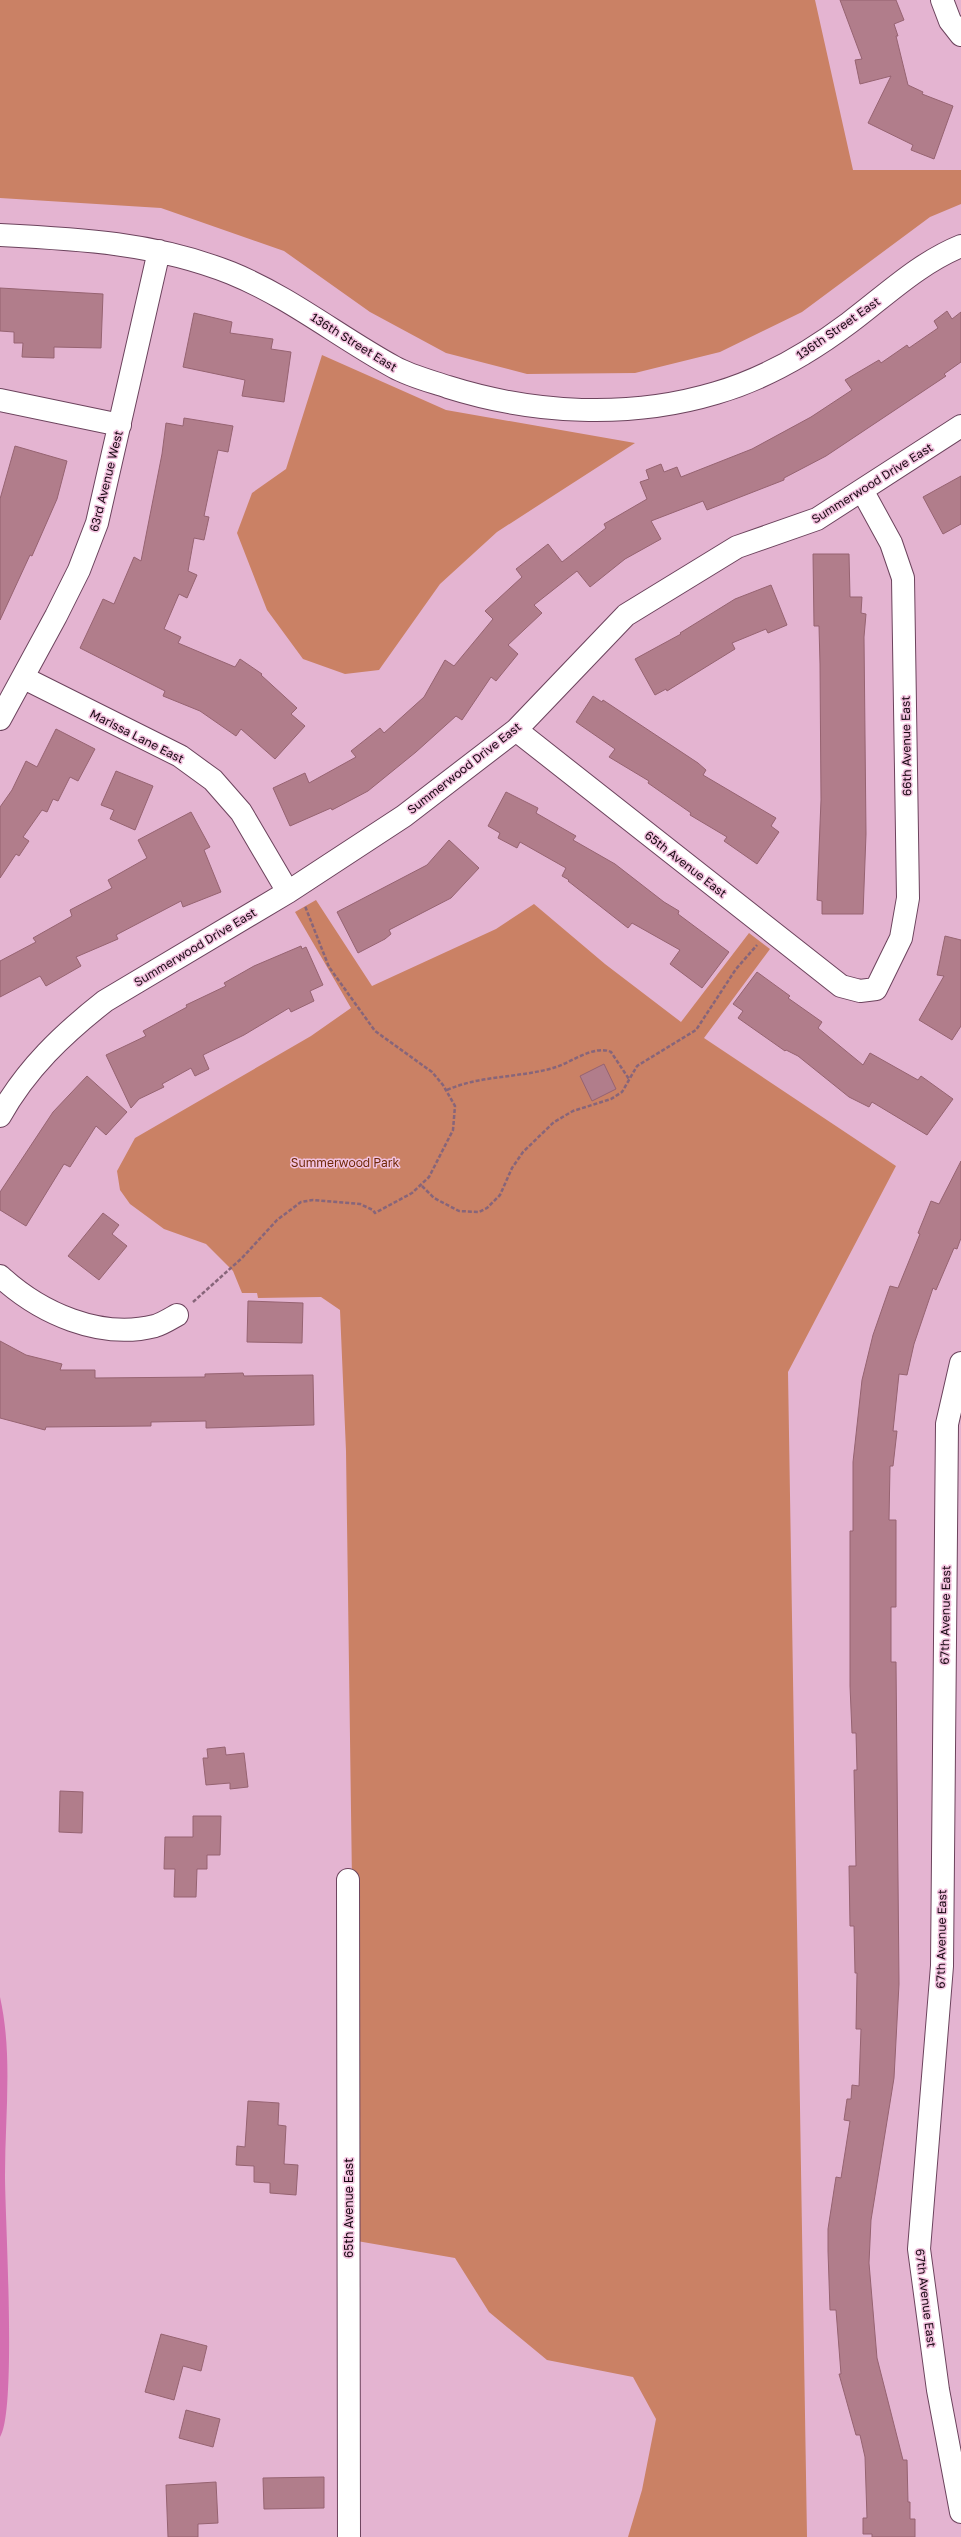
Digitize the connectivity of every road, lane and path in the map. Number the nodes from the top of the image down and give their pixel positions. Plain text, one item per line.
1 (942, 0) edge
2 (961, 35) edge
3 (0, 235) edge
4 (961, 246) edge
5 (159, 251) junction
6 (0, 400) edge
7 (120, 425) junction
8 (961, 426) edge
9 (862, 490) junction
10 (24, 678) junction
11 (0, 719) edge
12 (516, 730) junction
13 (291, 890) junction
14 (768, 928) junction
15 (860, 991) joint
16 (629, 1079) junction
17 (447, 1090) junction
18 (0, 1116) edge
19 (422, 1186) junction
20 (0, 1276) edge
21 (177, 1315) joint
22 (961, 1364) edge
23 (953, 1519) edge
24 (348, 1880) dead end
25 (961, 2512) edge
26 (349, 2537) edge

1 - 2 street
3 - 5 street, 136th Street East
4 - 5 street, 136th Street East
5 - 7 street, 63rd Avenue West
6 - 7 street
7 - 10 street, 63rd Avenue West
8 - 9 street, Summerwood Drive East
9 - 12 street, Summerwood Drive East
9 - 15 street, 66th Avenue East
10 - 11 street, 63rd Avenue West
10 - 13 street, Marissa Lane East
12 - 13 street, Summerwood Drive East
12 - 14 street, 65th Avenue East
13 - 17 path
13 - 18 street, Summerwood Drive East
14 - 15 street, 65th Avenue East
14 - 16 path
16 - 17 path
16 - 19 path
17 - 19 path
19 - 21 path
20 - 21 street
22 - 23 street, 67th Avenue East
23 - 25 street, 67th Avenue East
24 - 26 street, 65th Avenue East

